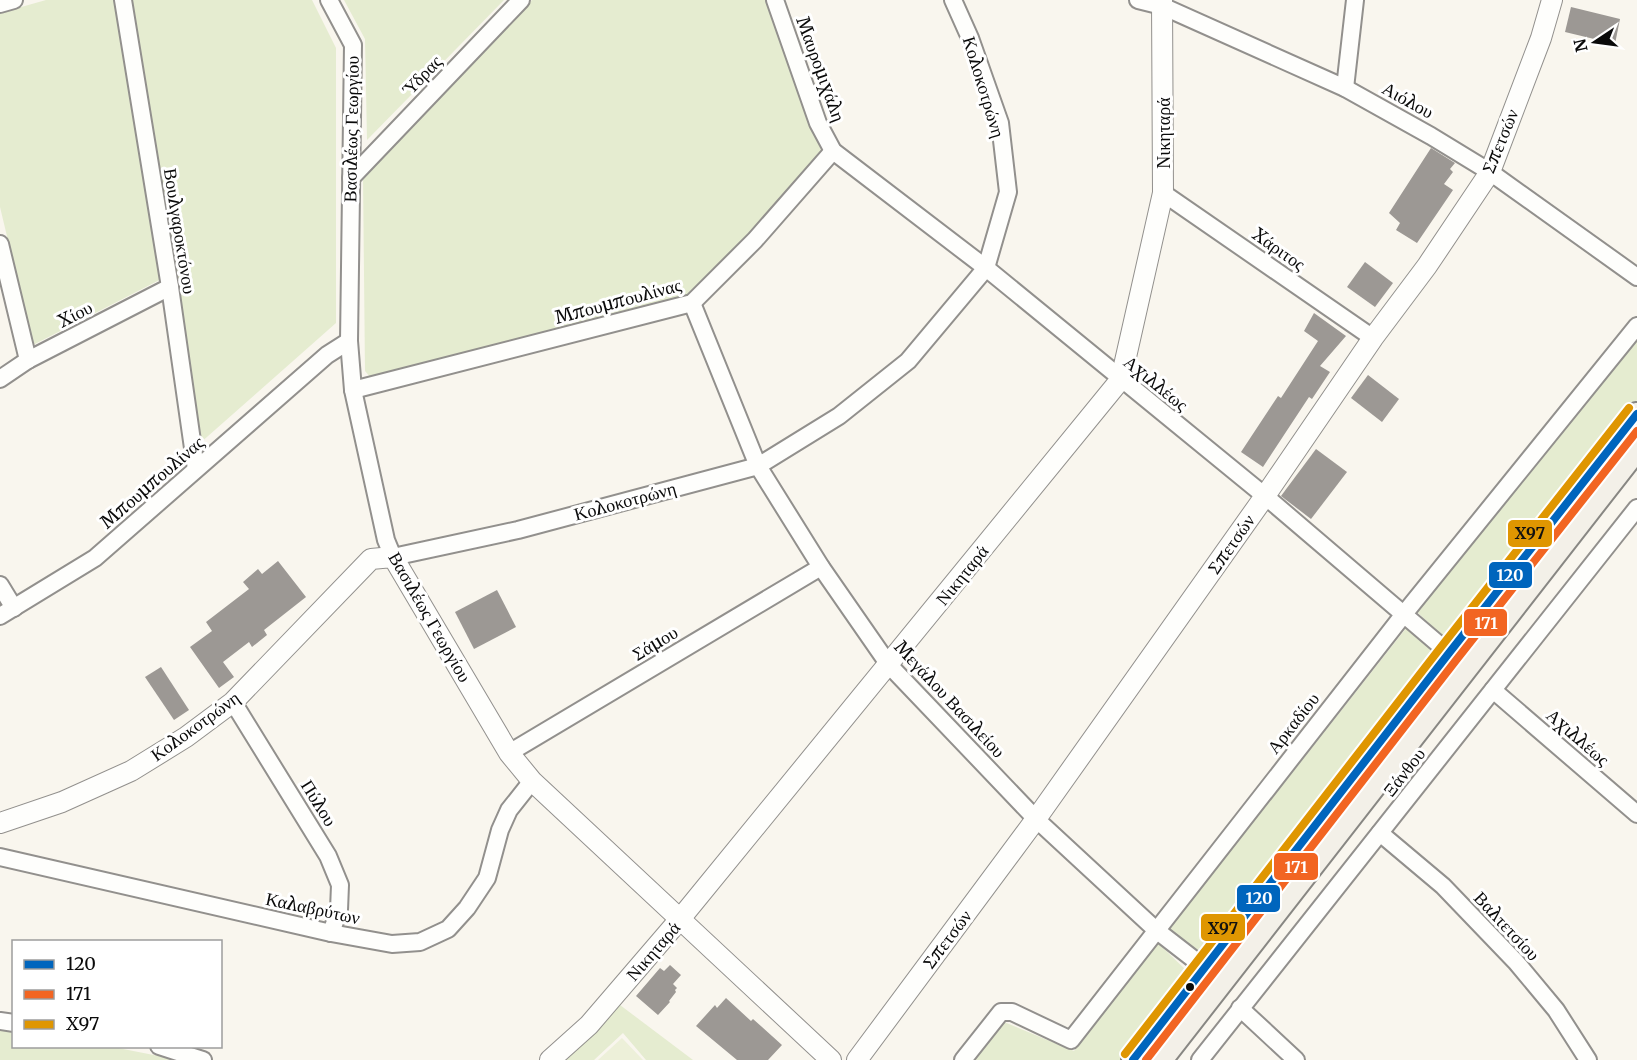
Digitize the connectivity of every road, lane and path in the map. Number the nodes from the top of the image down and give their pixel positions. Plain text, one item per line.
1 (14, 0) edge
2 (123, 0) edge
3 (329, 0) edge
4 (522, 0) edge
5 (776, 0) edge
6 (953, 0) edge
7 (1138, 0) edge
8 (1355, 0) edge
9 (1552, 0) edge
10 (1162, 3) edge
11 (0, 4) edge
12 (1345, 88) junction
13 (833, 151) junction
14 (1490, 172) junction
15 (351, 178) junction
16 (1163, 193) junction
17 (0, 244) edge
18 (986, 268) junction
19 (1637, 277) edge
20 (170, 287) junction
21 (692, 303) junction
22 (1637, 326) edge
23 (1373, 338) junction
24 (349, 340) junction
25 (28, 360) junction
26 (0, 379) edge
27 (1121, 379) junction
28 (353, 390) junction
29 (1637, 414) edge
30 (1637, 449) edge
31 (758, 466) junction
32 (196, 469) junction
33 (1265, 496) junction
34 (1637, 508) edge
35 (393, 557) junction
36 (821, 567) junction
37 (0, 585) edge
38 (7, 612) edge
39 (1404, 614) junction
40 (1449, 652) junction
41 (889, 666) junction
42 (1493, 690) junction
43 (233, 702) junction
44 (509, 753) junction
45 (532, 781) junction
46 (1637, 814) edge
47 (1036, 819) junction
48 (0, 823) edge
49 (1380, 833) junction
50 (0, 857) edge
51 (680, 919) junction
52 (1156, 930) junction
53 (331, 933) junction
54 (1204, 968) junction
55 (1240, 1008) junction
56 (162, 1048) edge
57 (203, 1060) edge
58 (549, 1060) edge
59 (831, 1060) edge
60 (857, 1060) edge
61 (963, 1060) edge
62 (1133, 1060) edge
63 (1161, 1060) edge
64 (1200, 1060) edge
65 (1296, 1060) edge
66 (1588, 1060) edge

1 - 11 street
2 - 20 street, Βουλγαροκτόνου
3 - 15 street, Βασιλέως Γεωργίου
4 - 15 street, Ύδρας
5 - 13 street, Μαυρομιχάλη
6 - 18 street, Κολοκοτρώνη
7 - 10 street, Αιόλου
8 - 12 street
9 - 14 street, Σπετσών
10 - 12 street, Αιόλου
10 - 16 street, Νικηταρά
12 - 14 street, Αιόλου
13 - 18 street, Αχιλλέως
13 - 21 street, Μπουμπουλίνας
14 - 19 street, Αιόλου
14 - 23 street, Σπετσών
15 - 24 street, Βασιλέως Γεωργίου
16 - 23 street, Χάριτος
16 - 27 street, Νικηταρά
17 - 25 street
18 - 27 street, Αχιλλέως
18 - 31 street, Κολοκοτρώνη
20 - 25 street, Χίου
20 - 32 street, Βουλγαροκτόνου
21 - 28 street, Μπουμπουλίνας
21 - 31 street, Μεγάλου Βασιλείου
22 - 39 street, Αρκαδίου
23 - 33 street, Σπετσών
24 - 28 street, Βασιλέως Γεωργίου
24 - 32 street, Μπουμπουλίνας
25 - 26 street, Χίου
27 - 33 street, Αχιλλέως
27 - 41 street, Νικηταρά
28 - 35 street, Βασιλέως Γεωργίου
29 - 40 main road
30 - 63 main road
31 - 35 street, Κολοκοτρώνη
31 - 36 street, Μεγάλου Βασιλείου
32 - 38 street, Μπουμπουλίνας
33 - 39 street, Αχιλλέως
33 - 47 street, Σπετσών
34 - 42 street, Ξάνθου
35 - 43 street, Κολοκοτρώνη
35 - 44 street, Βασιλέως Γεωργίου
36 - 41 street, Μεγάλου Βασιλείου
36 - 44 street, Σάμου
37 - 38 street
39 - 40 street, Αχιλλέως
39 - 52 street, Αρκαδίου
40 - 54 main road
41 - 47 street, Μεγάλου Βασιλείου
41 - 51 street, Νικηταρά
42 - 46 street, Αχιλλέως
42 - 49 street, Ξάνθου
43 - 48 street, Κολοκοτρώνη
43 - 53 street, Πύλου
44 - 45 street, Βασιλέως Γεωργίου
45 - 51 street, Βασιλέως Γεωργίου
45 - 53 street, Καλαβρύτων
47 - 52 street, Μεγάλου Βασιλείου
47 - 60 street, Σπετσών
49 - 55 street, Ξάνθου
49 - 66 street, Βαλτετσίου
50 - 53 street, Καλαβρύτων
51 - 58 street, Νικηταρά
51 - 59 street, Βασιλέως Γεωργίου
52 - 54 street, Μεγάλου Βασιλείου
52 - 61 street, Αρκαδίου
54 - 62 main road
55 - 64 street, Ξάνθου
55 - 65 street
56 - 57 street

